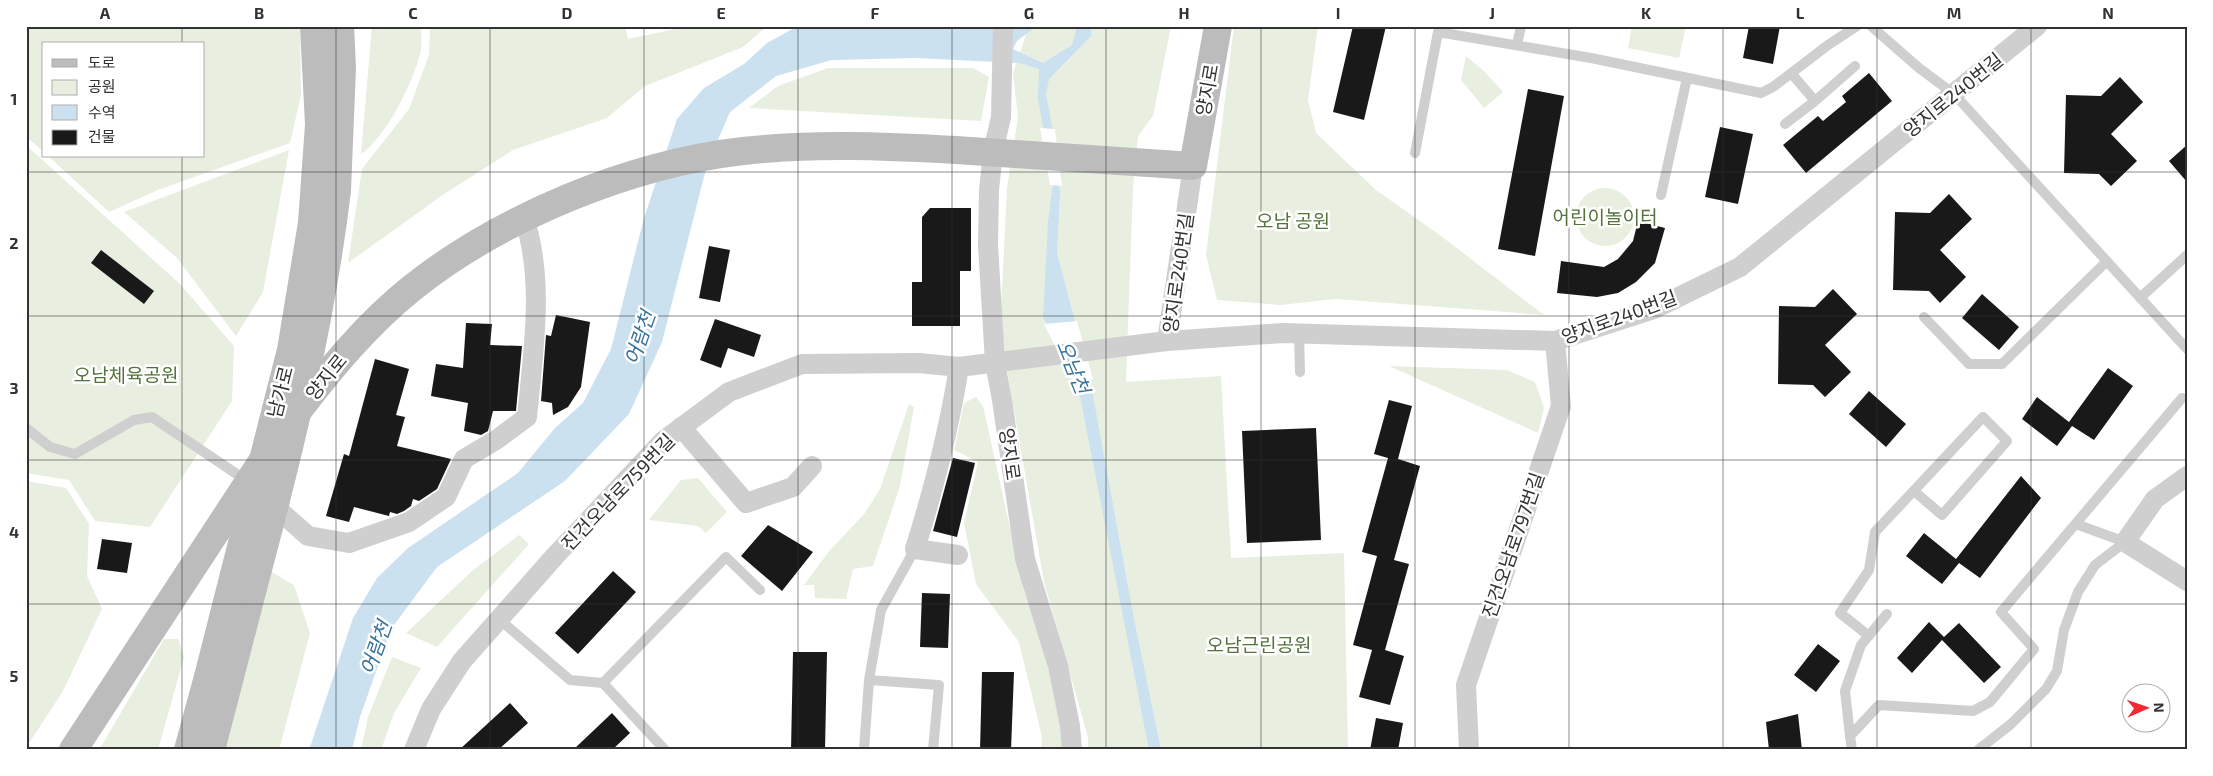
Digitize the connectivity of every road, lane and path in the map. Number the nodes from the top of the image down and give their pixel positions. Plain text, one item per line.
1 (314, 26) edge
2 (340, 26) edge
3 (1003, 26) edge
4 (1218, 26) edge
5 (1521, 26) edge
6 (1857, 26) edge
7 (1871, 26) edge
8 (2037, 26) edge
9 (1518, 45) junction
10 (1856, 66) dead end
11 (1791, 73) junction
12 (1686, 78) junction
13 (1954, 94) junction
14 (1815, 102) junction
15 (1785, 124) dead end
16 (993, 152) junction
17 (1415, 153) dead end
18 (1193, 166) junction
19 (1661, 196) dead end
20 (524, 218) junction
21 (2187, 255) edge
22 (2107, 261) junction
23 (2140, 298) junction
24 (1924, 317) dead end
25 (1300, 334) junction
26 (1167, 341) junction
27 (1555, 341) junction
28 (2187, 349) edge
29 (995, 363) junction
30 (959, 367) junction
31 (1300, 372) dead end
32 (2182, 398) dead end
33 (26, 428) edge
34 (681, 428) junction
35 (812, 466) dead end
36 (2187, 476) edge
37 (247, 482) junction
38 (1914, 491) junction
39 (2076, 524) junction
40 (2125, 542) junction
41 (915, 549) junction
42 (958, 555) dead end
43 (2187, 581) edge
44 (760, 590) dead end
45 (1887, 614) dead end
46 (498, 619) junction
47 (1869, 636) junction
48 (869, 680) junction
49 (603, 683) junction
50 (1850, 736) junction
51 (73, 750) edge
52 (188, 750) edge
53 (211, 750) edge
54 (414, 750) edge
55 (665, 750) edge
56 (864, 750) edge
57 (933, 750) edge
58 (1072, 750) edge
59 (1469, 750) edge
60 (1852, 750) edge
61 (1978, 750) edge

1 - 52 street, 남가로, bridge
2 - 53 street, 남가로, bridge
3 - 16 street, 양지로
4 - 18 street, 양지로
5 - 9 lane
6 - 11 lane
7 - 13 lane
8 - 13 street, 양지로240번길
9 - 12 lane
9 - 17 lane
10 - 14 lane
11 - 12 lane
11 - 14 lane
12 - 19 lane
13 - 22 lane
13 - 27 street, 양지로240번길
14 - 15 lane
16 - 18 street
16 - 20 street, 양지로
16 - 29 street, 양지로
18 - 26 street, 양지로240번길
20 - 37 street, 양지로
20 - 37 street
21 - 23 lane
22 - 23 lane
22 - 24 lane
23 - 28 lane
25 - 26 street, 양지로240번길
25 - 27 street, 양지로240번길
25 - 31 lane
26 - 29 street, 진건오남로759번길
27 - 59 street, 진건오남로797번길
29 - 30 street, 진건오남로759번길
29 - 58 street, 양지로
30 - 34 street, 진건오남로759번길
30 - 41 street
32 - 39 lane
33 - 37 lane
34 - 35 street
34 - 46 street, 진건오남로759번길
36 - 40 street
37 - 51 street, 양지로
38 - 38 lane
38 - 47 lane
39 - 40 lane
39 - 50 lane
40 - 43 street
40 - 61 lane
41 - 42 street
41 - 48 lane
44 - 49 lane
45 - 47 lane
46 - 49 lane
46 - 54 street, 진건오남로759번길
47 - 50 lane
48 - 56 lane
48 - 57 lane
49 - 55 lane
50 - 60 lane

